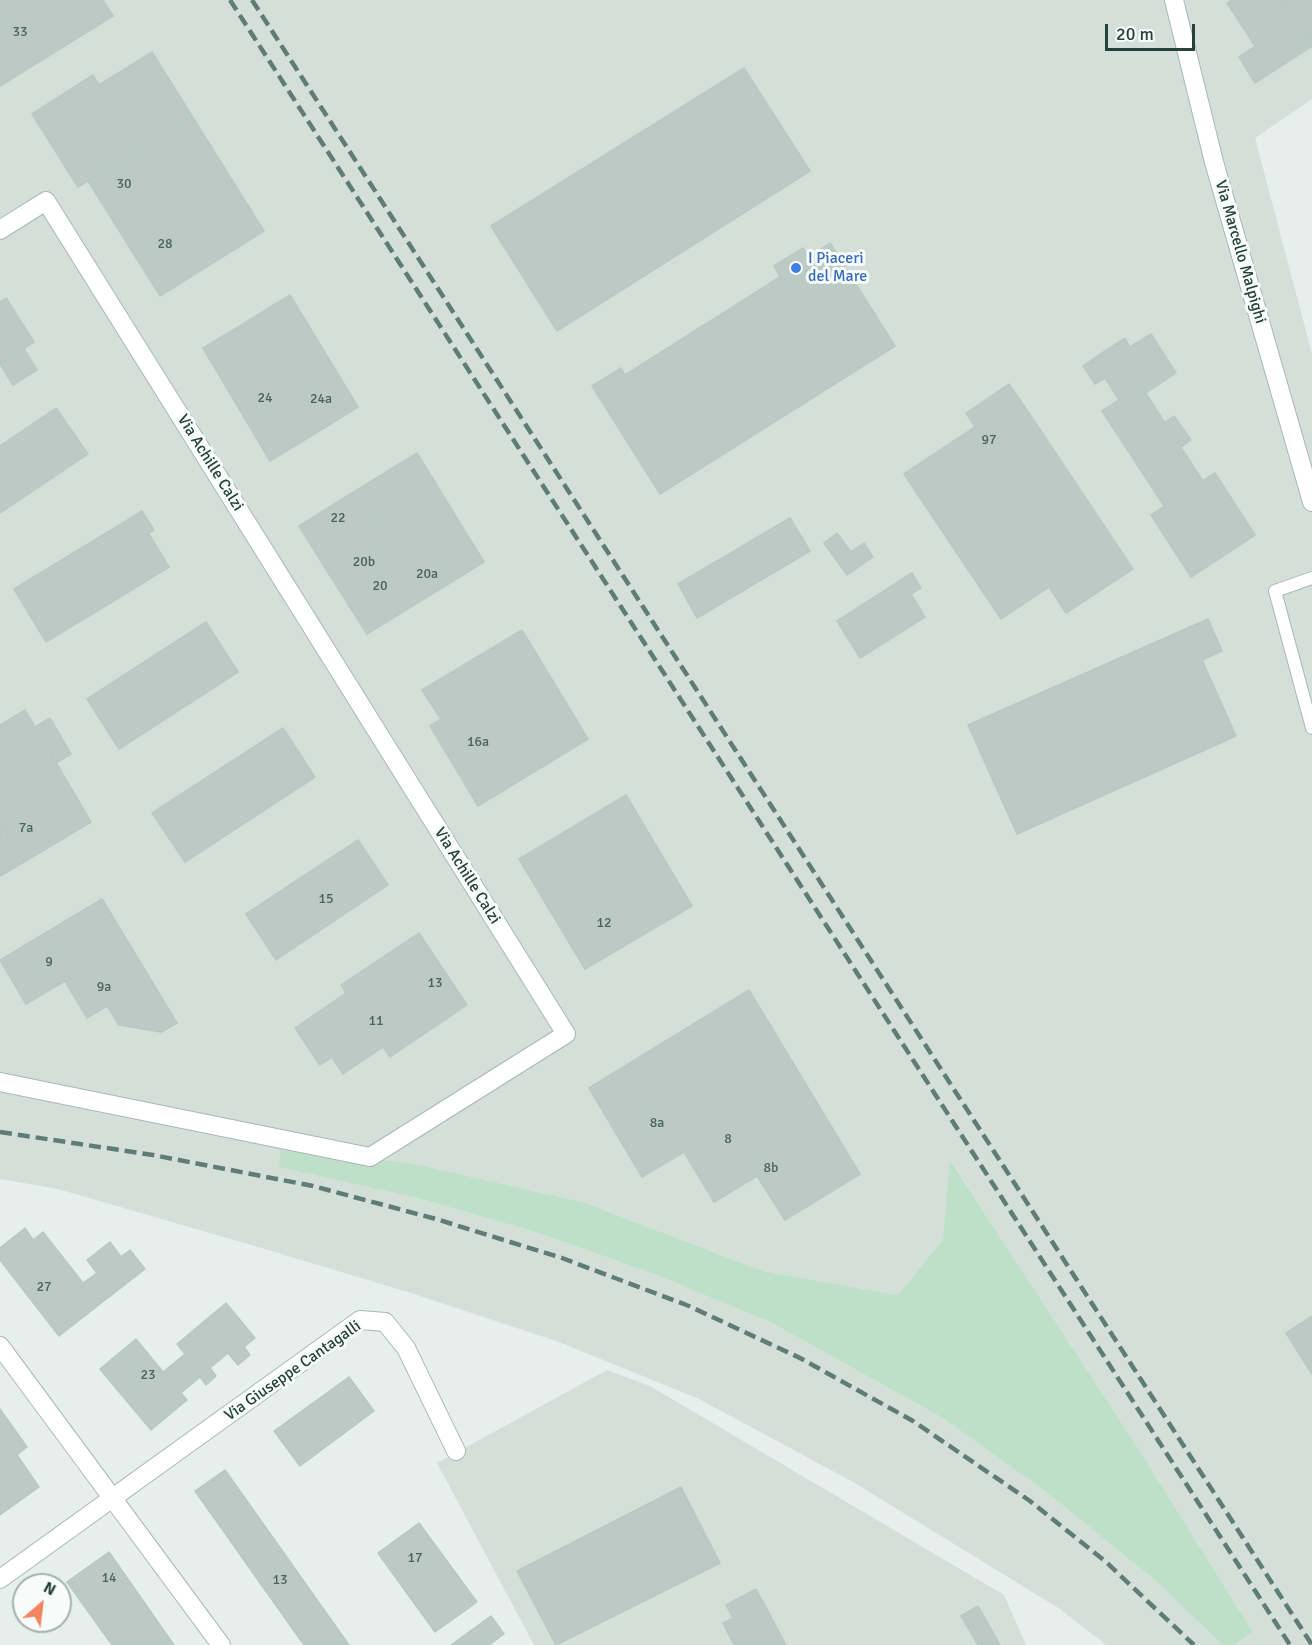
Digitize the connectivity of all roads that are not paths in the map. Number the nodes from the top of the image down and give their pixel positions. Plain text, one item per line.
1 (1174, 0) edge
2 (0, 230) edge
3 (1312, 500) edge
4 (1312, 578) edge
5 (1312, 728) edge
6 (0, 1082) edge
7 (0, 1346) edge
8 (456, 1451) dead end
9 (113, 1499) junction
10 (0, 1579) edge
11 (220, 1645) edge

1 - 3 street, Via Marcello Malpighi
2 - 6 street, Via Achille Calzi
4 - 5 lane
7 - 9 street
8 - 9 street, Via Giuseppe Cantagalli
9 - 10 street, Via Giuseppe Cantagalli
9 - 11 street

